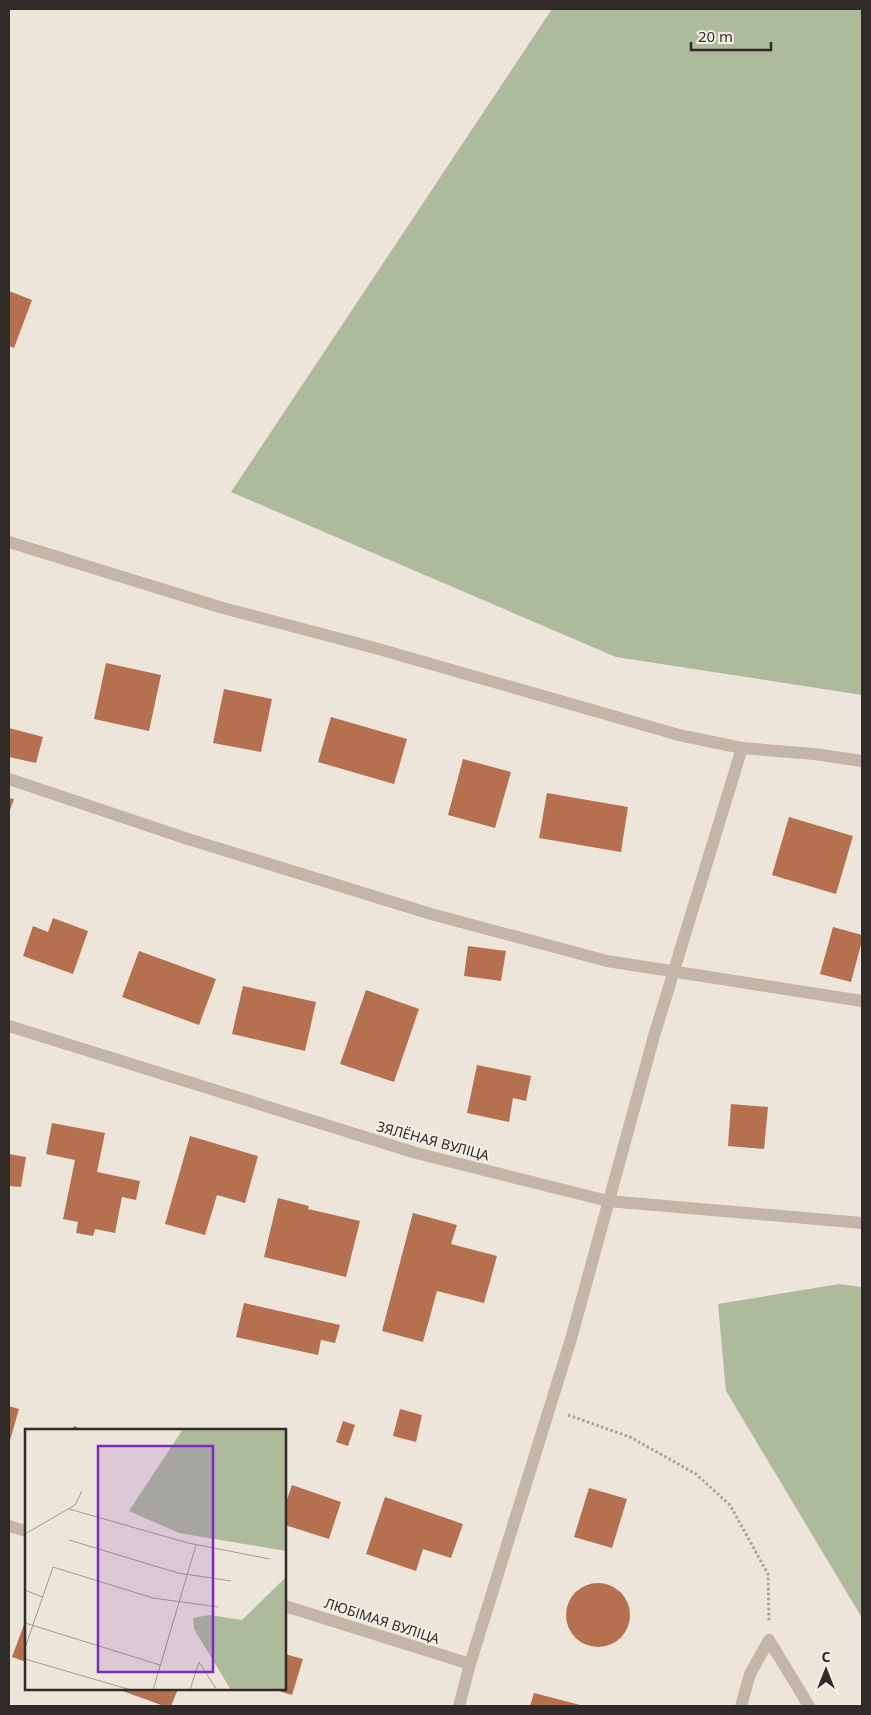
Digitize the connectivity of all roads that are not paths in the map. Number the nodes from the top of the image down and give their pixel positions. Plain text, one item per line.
1 (9, 542) edge
2 (742, 748) junction
3 (862, 761) edge
4 (9, 779) edge
5 (673, 971) junction
6 (862, 1001) edge
7 (9, 1026) edge
8 (608, 1201) junction
9 (862, 1223) edge
10 (9, 1526) edge
11 (25, 1531) edge
12 (286, 1606) edge
13 (470, 1664) junction
14 (459, 1706) edge
15 (741, 1706) edge
16 (810, 1706) edge

1 - 2 street
2 - 3 street
2 - 5 street
4 - 5 street
5 - 6 street
5 - 8 street
7 - 8 street, ЗЯЛЁНАЯ ВУЛІЦА
8 - 9 street, ЗЯЛЁНАЯ ВУЛІЦА
8 - 13 street
10 - 11 street
12 - 13 street, ЛЮБІМАЯ ВУЛІЦА
13 - 14 street
15 - 16 street

